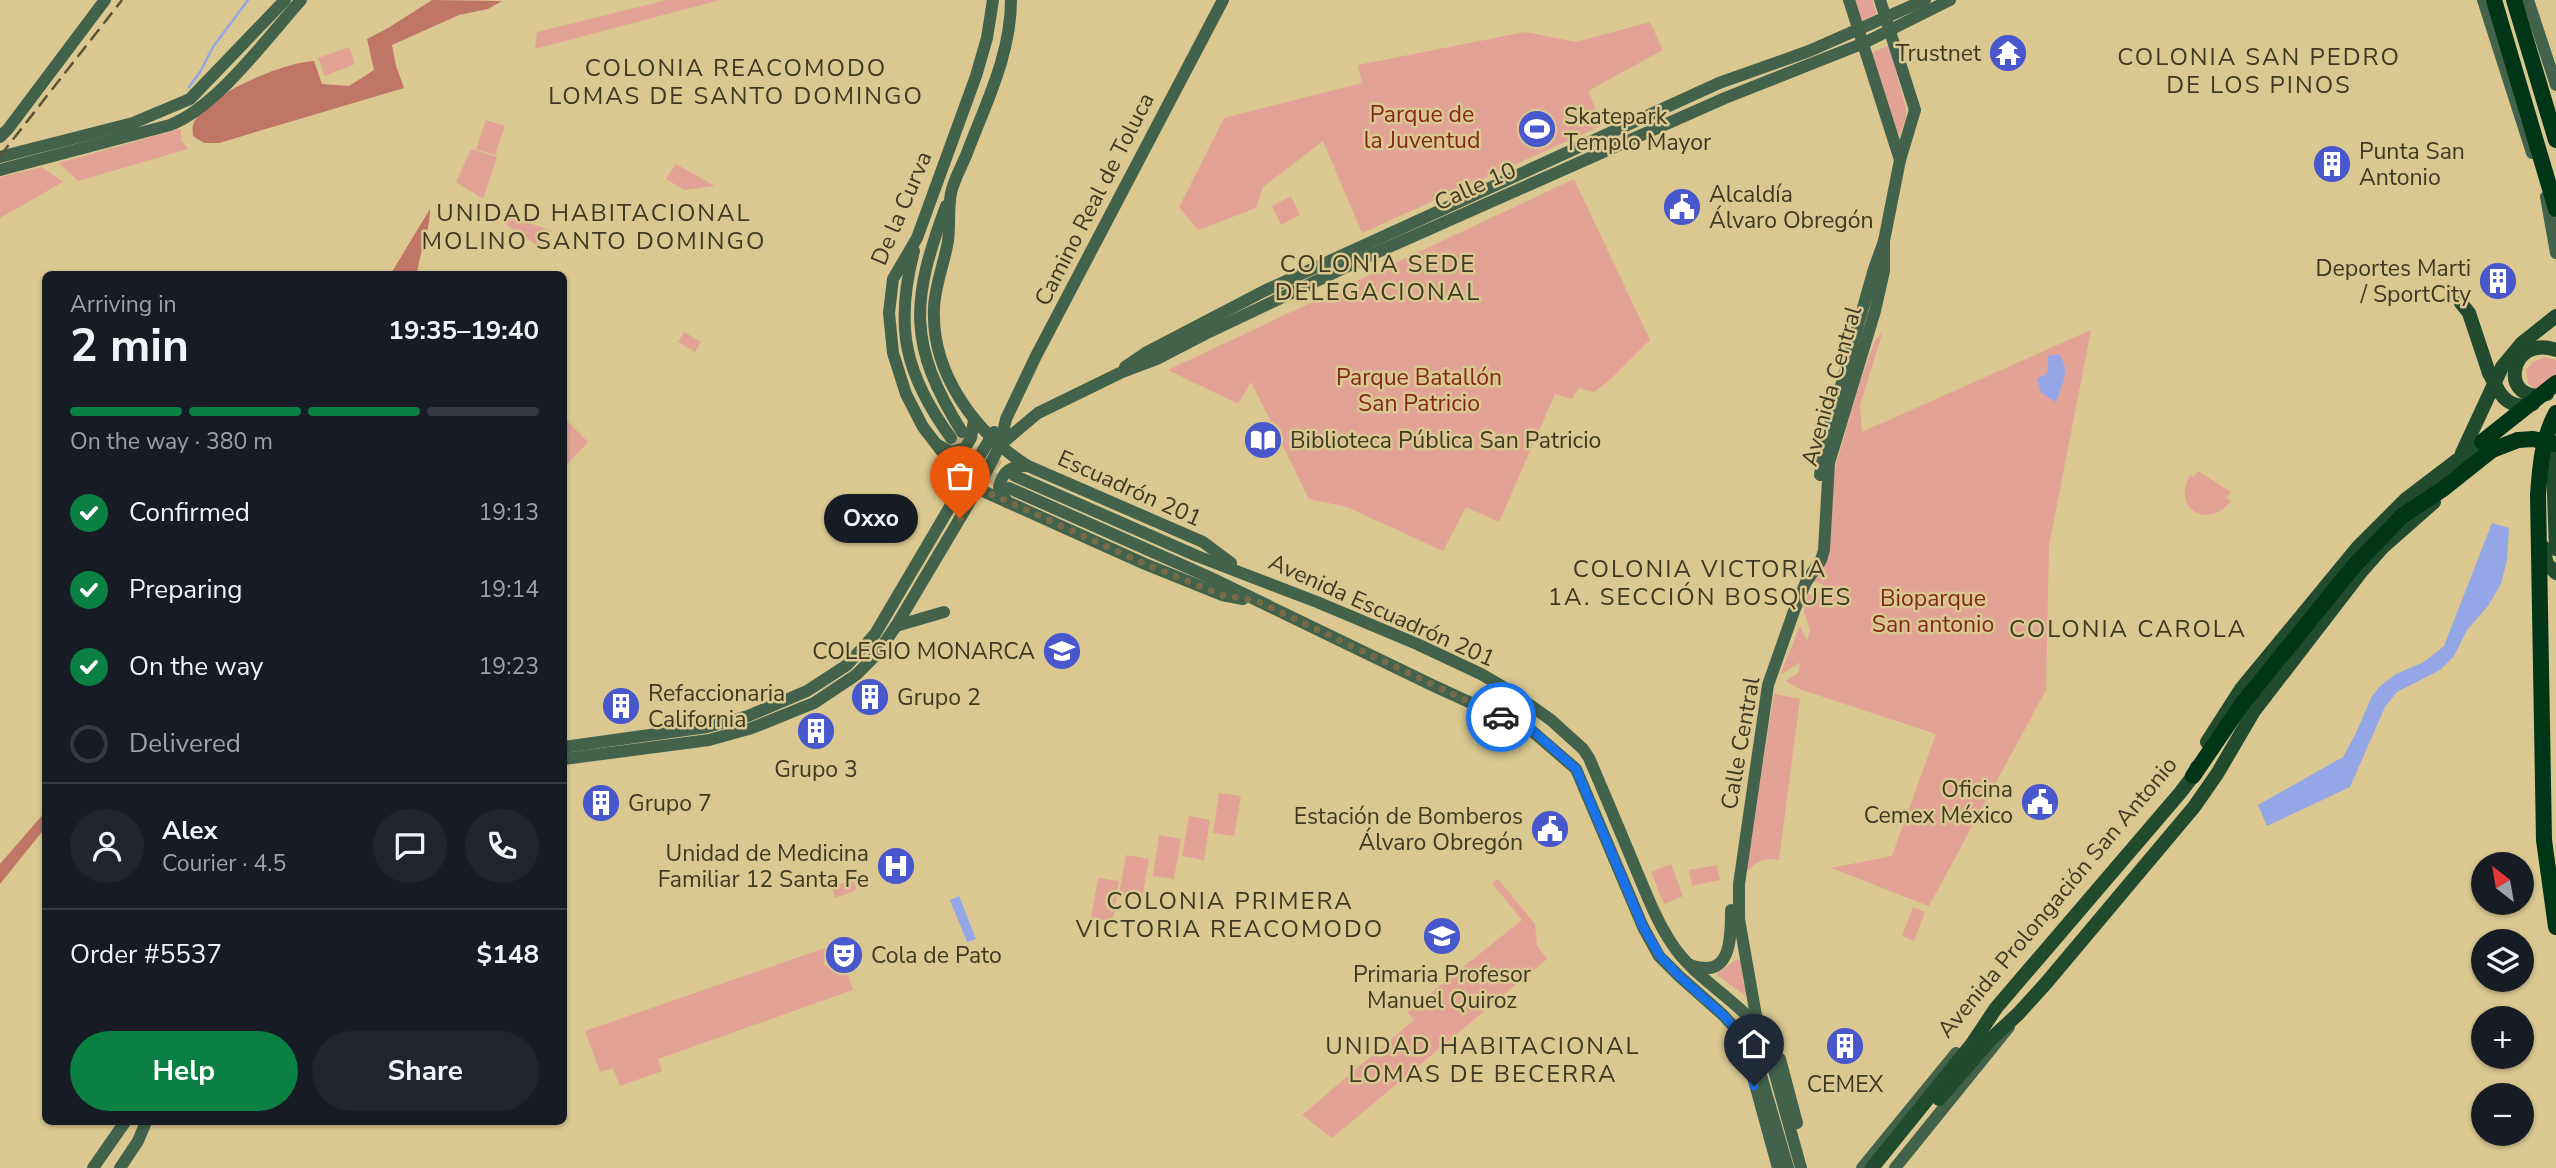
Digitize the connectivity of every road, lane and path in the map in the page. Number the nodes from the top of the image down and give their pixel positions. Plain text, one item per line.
1 (105, 0) edge
2 (285, 0) edge
3 (301, 0) edge
4 (993, 0) edge
5 (1011, 0) edge
6 (1223, 0) edge
7 (1849, 0) edge
8 (1880, 0) edge
9 (1925, 0) edge
10 (1950, 0) edge
11 (2483, 0) edge
12 (2495, 0) edge
13 (2517, 0) edge
14 (2528, 0) edge
15 (1886, 18) junction
16 (1859, 30) junction
17 (1891, 31) junction
18 (2493, 33) junction
19 (1864, 43) junction
20 (2556, 85) edge
21 (2556, 120) edge
22 (0, 137) edge
23 (2556, 140) edge
24 (0, 157) edge
25 (1900, 160) junction
26 (0, 170) edge
27 (2556, 192) edge
28 (951, 193) junction
29 (2556, 209) edge
30 (917, 238) junction
31 (2556, 253) edge
32 (2461, 303) dead end
33 (2556, 316) edge
34 (2556, 350) edge
35 (1128, 368) junction
36 (2555, 388) edge
37 (2538, 402) junction
38 (2556, 413) edge
39 (974, 420) junction
40 (2556, 422) edge
41 (995, 441) junction
42 (935, 443) junction
43 (2507, 446) junction
44 (2556, 446) edge
45 (2459, 458) junction
46 (1028, 466) junction
47 (1015, 476) tunnel mouth
48 (966, 480) junction
49 (978, 488) junction
50 (1009, 488) tunnel mouth
51 (1007, 502) junction
52 (2400, 518) junction
53 (2550, 551) edge
54 (1242, 572) junction
55 (2556, 573) edge
56 (2532, 578) dead end
57 (1257, 601) junction
58 (1794, 611) joint
59 (944, 612) dead end
60 (896, 626) junction
61 (810, 697) junction
62 (567, 747) edge
63 (567, 759) edge
64 (2193, 775) junction
65 (1603, 790) junction
66 (1588, 797) junction
67 (1739, 884) junction
68 (2556, 927) edge
69 (1690, 965) junction
70 (1996, 1008) junction
71 (2020, 1013) junction
72 (1758, 1027) junction
73 (1743, 1037) junction
74 (1768, 1047) junction
75 (1778, 1111) junction
76 (123, 1125) edge
77 (145, 1125) edge
78 (93, 1168) edge
79 (120, 1168) edge
80 (1778, 1168) edge
81 (1787, 1168) edge
82 (1801, 1168) edge
83 (1809, 1168) edge
84 (1862, 1168) edge
85 (1872, 1168) edge
86 (1883, 1168) edge
87 (1895, 1168) edge

1 - 22 street
2 - 24 street
3 - 26 street
4 - 30 street, De la Curva
5 - 28 street, De la Curva
6 - 41 street, Camino Real de Toluca
7 - 16 street
8 - 15 street
9 - 15 street, Calle 10
10 - 17 street, Calle 10
11 - 18 street
12 - 18 highway
12 - 27 highway
12 - 29 highway
13 - 21 highway
13 - 23 highway
14 - 20 street
15 - 16 street, Calle 10
15 - 17 street
16 - 19 street
16 - 35 street, Calle 10
17 - 19 street, Calle 10
17 - 25 street, Avenida Central
18 - 31 street
19 - 25 street
19 - 35 street, Calle 10
25 - 58 street, Avenida Central
28 - 30 street
28 - 39 street, De la Curva
30 - 42 street, De la Curva
32 - 37 main road, bridge
33 - 45 main road
34 - 36 main road
35 - 41 street, Calle 10
36 - 37 main road, Avenida Prolongación San Antonio
36 - 52 highway, bridge
37 - 45 main road, Avenida Prolongación San Antonio
38 - 68 highway, bridge
39 - 41 street, De la Curva
39 - 42 street
40 - 43 main road, Avenida Prolongación San Antonio
41 - 46 street, Escuadrón 201
41 - 48 street, Camino Real de Toluca
41 - 49 street, Camino Real de Toluca
42 - 48 street, De la Curva
43 - 52 main road, Avenida Prolongación San Antonio
43 - 53 main road
44 - 52 highway, bridge
44 - 53 main road
45 - 52 main road, Avenida Prolongación San Antonio
46 - 51 street
46 - 54 street, Escuadrón 201
47 - 54 street, Avenida Escuadrón 201
48 - 49 street, De la Curva
48 - 61 street, Camino Real de Toluca
49 - 51 street, De la Curva
49 - 60 street, Camino Real de Toluca
50 - 57 street, Avenida Escuadrón 201
51 - 57 street, De la Curva
52 - 64 highway, bridge
52 - 64 main road, Avenida Prolongación San Antonio
52 - 71 main road, Avenida Prolongación San Antonio
53 - 55 main road
53 - 56 main road
54 - 65 street, Avenida Escuadrón 201
57 - 66 street, Avenida Escuadrón 201
58 - 67 street, Calle Central
59 - 60 street
60 - 61 street, Camino Real de Toluca
61 - 62 street, Camino Real de Toluca
61 - 63 street, Camino Real de Toluca
64 - 70 main road, Avenida Prolongación San Antonio
65 - 66 street
65 - 69 street, Avenida Escuadrón 201
66 - 73 street, Avenida Escuadrón 201
67 - 69 street, Calle Central
67 - 72 street, Calle Central
69 - 72 street, Avenida Escuadrón 201
70 - 84 street, Avenida Prolongación San Antonio
70 - 85 main road
71 - 86 main road
71 - 87 street, Avenida Prolongación San Antonio
72 - 74 street, Avenida Escuadrón 201
73 - 75 street, Avenida Escuadrón 201
73 - 80 street
74 - 75 street
74 - 83 street
75 - 81 street
75 - 82 street
76 - 78 street
77 - 79 street

